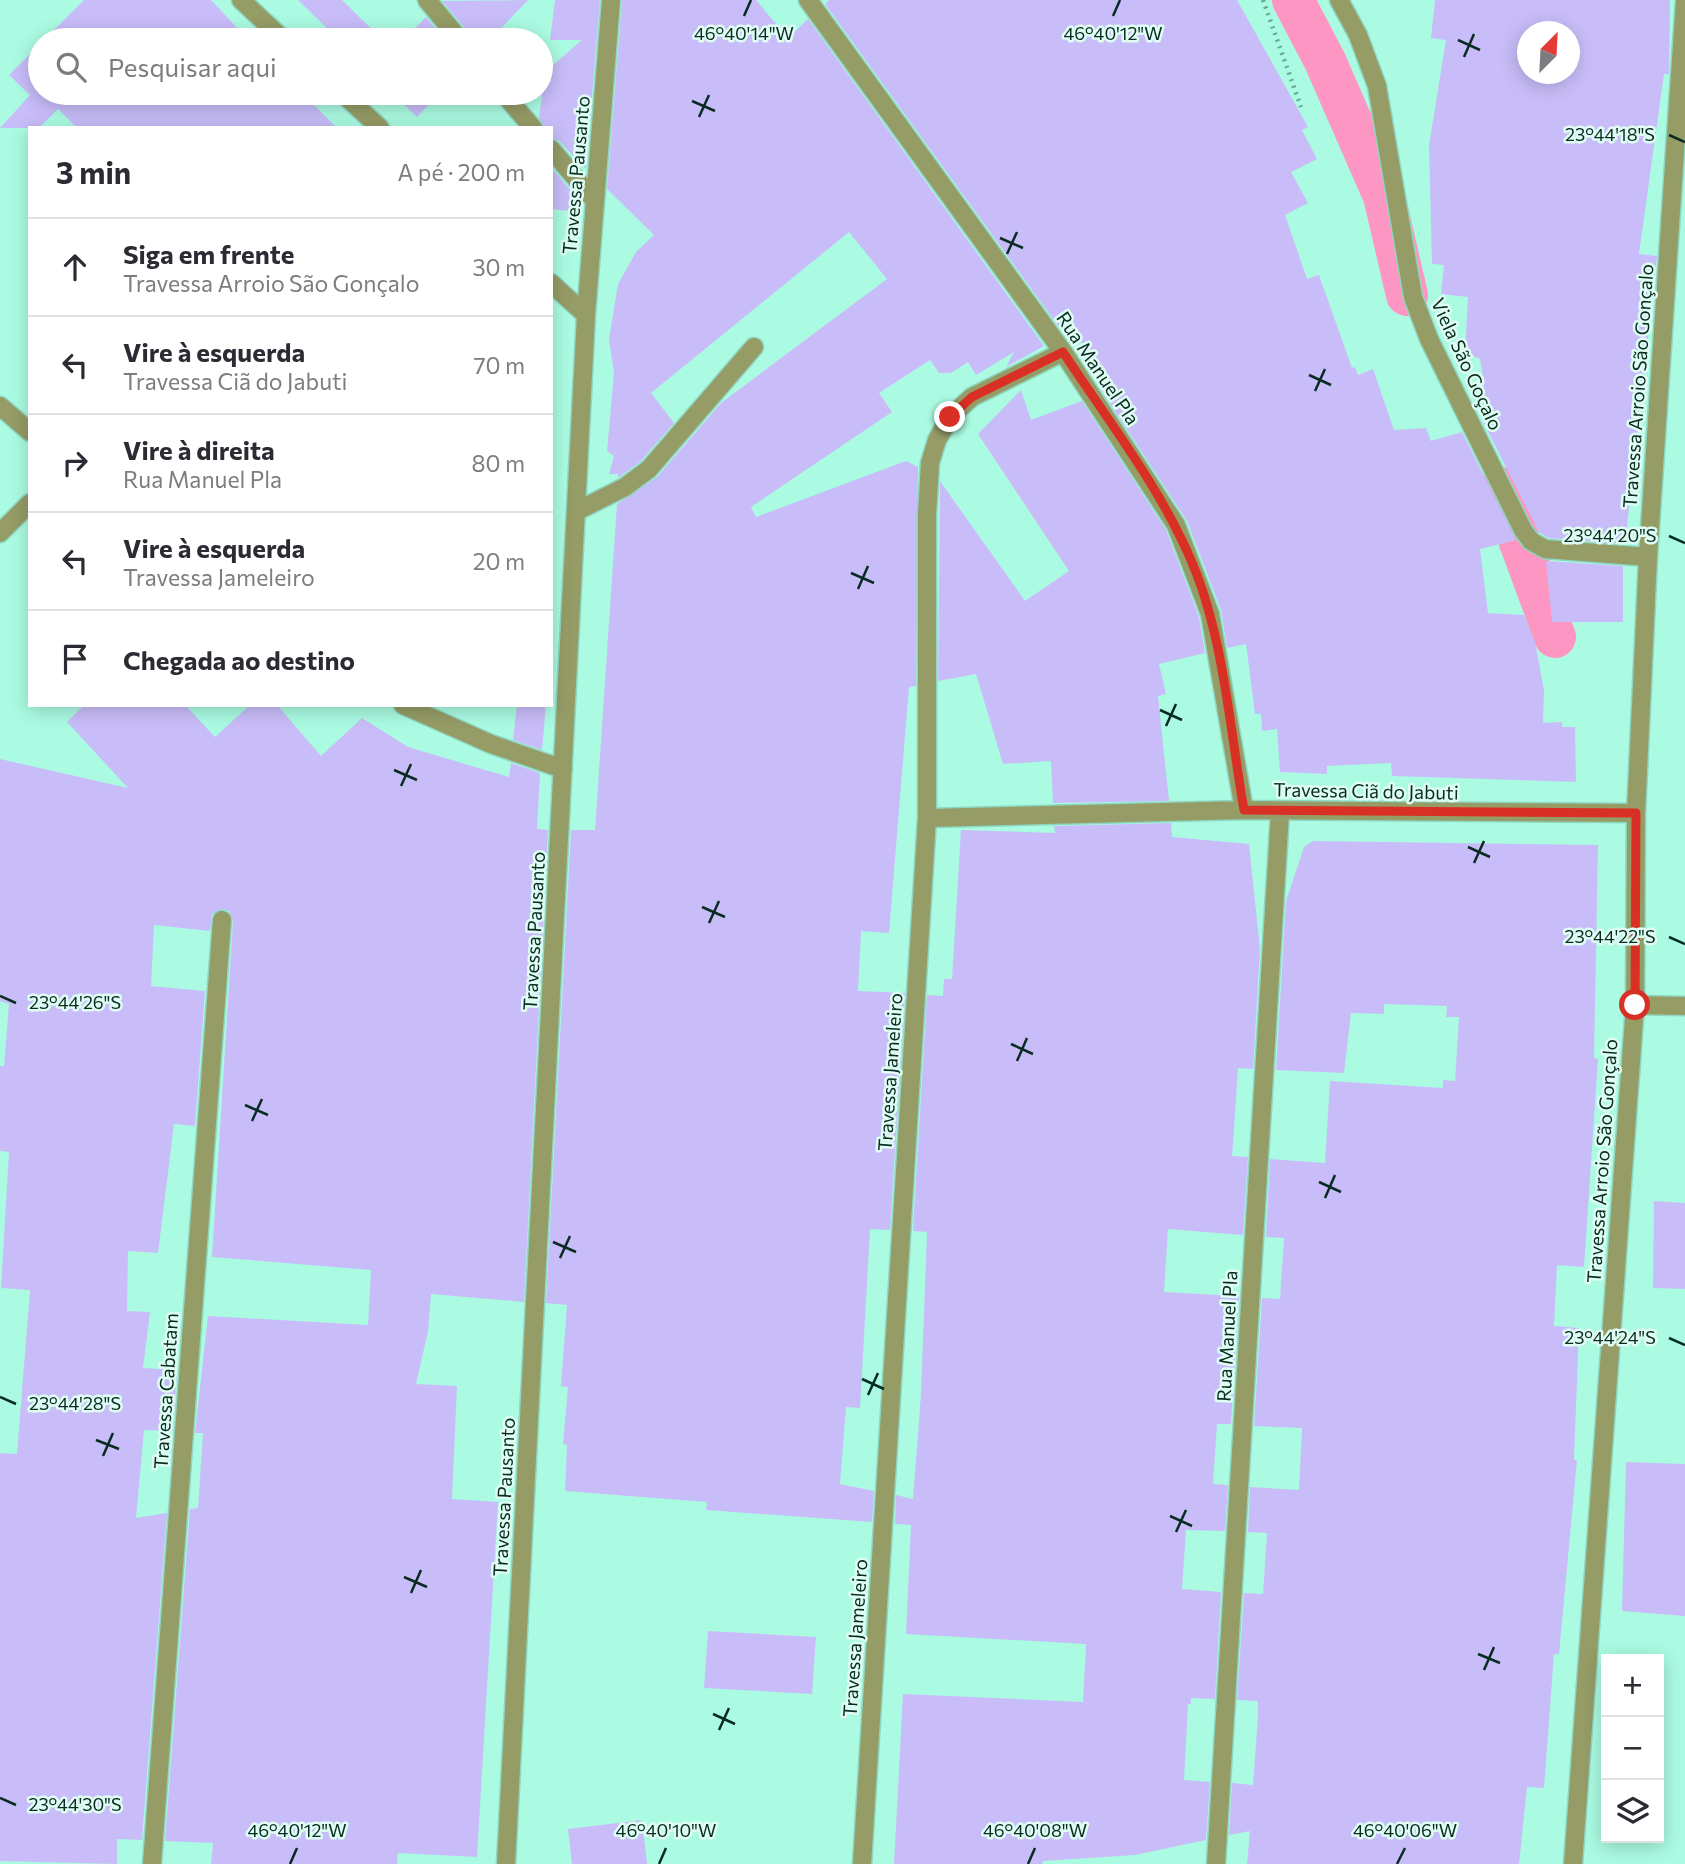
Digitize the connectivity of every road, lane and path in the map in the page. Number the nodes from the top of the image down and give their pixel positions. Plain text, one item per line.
1 (241, 0) edge
2 (427, 0) edge
3 (611, 0) edge
4 (808, 0) edge
5 (1263, 0) edge
6 (1339, 0) edge
7 (1685, 0) edge
8 (271, 28) edge
9 (450, 28) edge
10 (355, 105) edge
11 (513, 105) edge
12 (1301, 107) dead end
13 (378, 126) edge
14 (531, 126) edge
15 (553, 151) edge
16 (595, 201) junction
17 (553, 285) edge
18 (586, 315) junction
19 (754, 347) dead end
20 (1063, 352) junction
21 (0, 406) edge
22 (28, 430) edge
23 (28, 505) edge
24 (577, 511) junction
25 (0, 533) edge
26 (1648, 557) junction
27 (408, 707) edge
28 (563, 769) junction
29 (1244, 810) junction
30 (1280, 811) junction
31 (1636, 813) junction
32 (927, 818) junction
33 (222, 920) dead end
34 (1635, 1005) junction
35 (1685, 1006) edge
36 (152, 1864) edge
37 (506, 1864) edge
38 (862, 1864) edge
39 (1216, 1864) edge
40 (1573, 1864) edge

1 - 8 street
2 - 9 street
3 - 16 street, Travessa Pausanto
4 - 20 street, Rua Manuel Pla
5 - 12 path
6 - 26 street, Viela São Goçalo
7 - 26 street, Travessa Arroio São Gonçalo
10 - 13 street
11 - 14 street
15 - 16 street
16 - 18 street, Travessa Pausanto
17 - 18 street
18 - 24 street, Travessa Pausanto
19 - 24 street
20 - 29 street, Rua Manuel Pla
20 - 32 street, Travessa Jameleiro
21 - 22 street
23 - 25 street
24 - 28 street, Travessa Pausanto
26 - 31 street, Travessa Arroio São Gonçalo
27 - 28 street
28 - 37 street, Travessa Pausanto
29 - 30 street, Travessa Ciã do Jabuti
29 - 32 street, Travessa Ciã do Jabuti
30 - 31 street, Travessa Ciã do Jabuti
30 - 39 street, Rua Manuel Pla
31 - 34 street, Travessa Arroio São Gonçalo
32 - 38 street, Travessa Jameleiro
33 - 36 street, Travessa Cabatam
34 - 35 street
34 - 40 street, Travessa Arroio São Gonçalo

